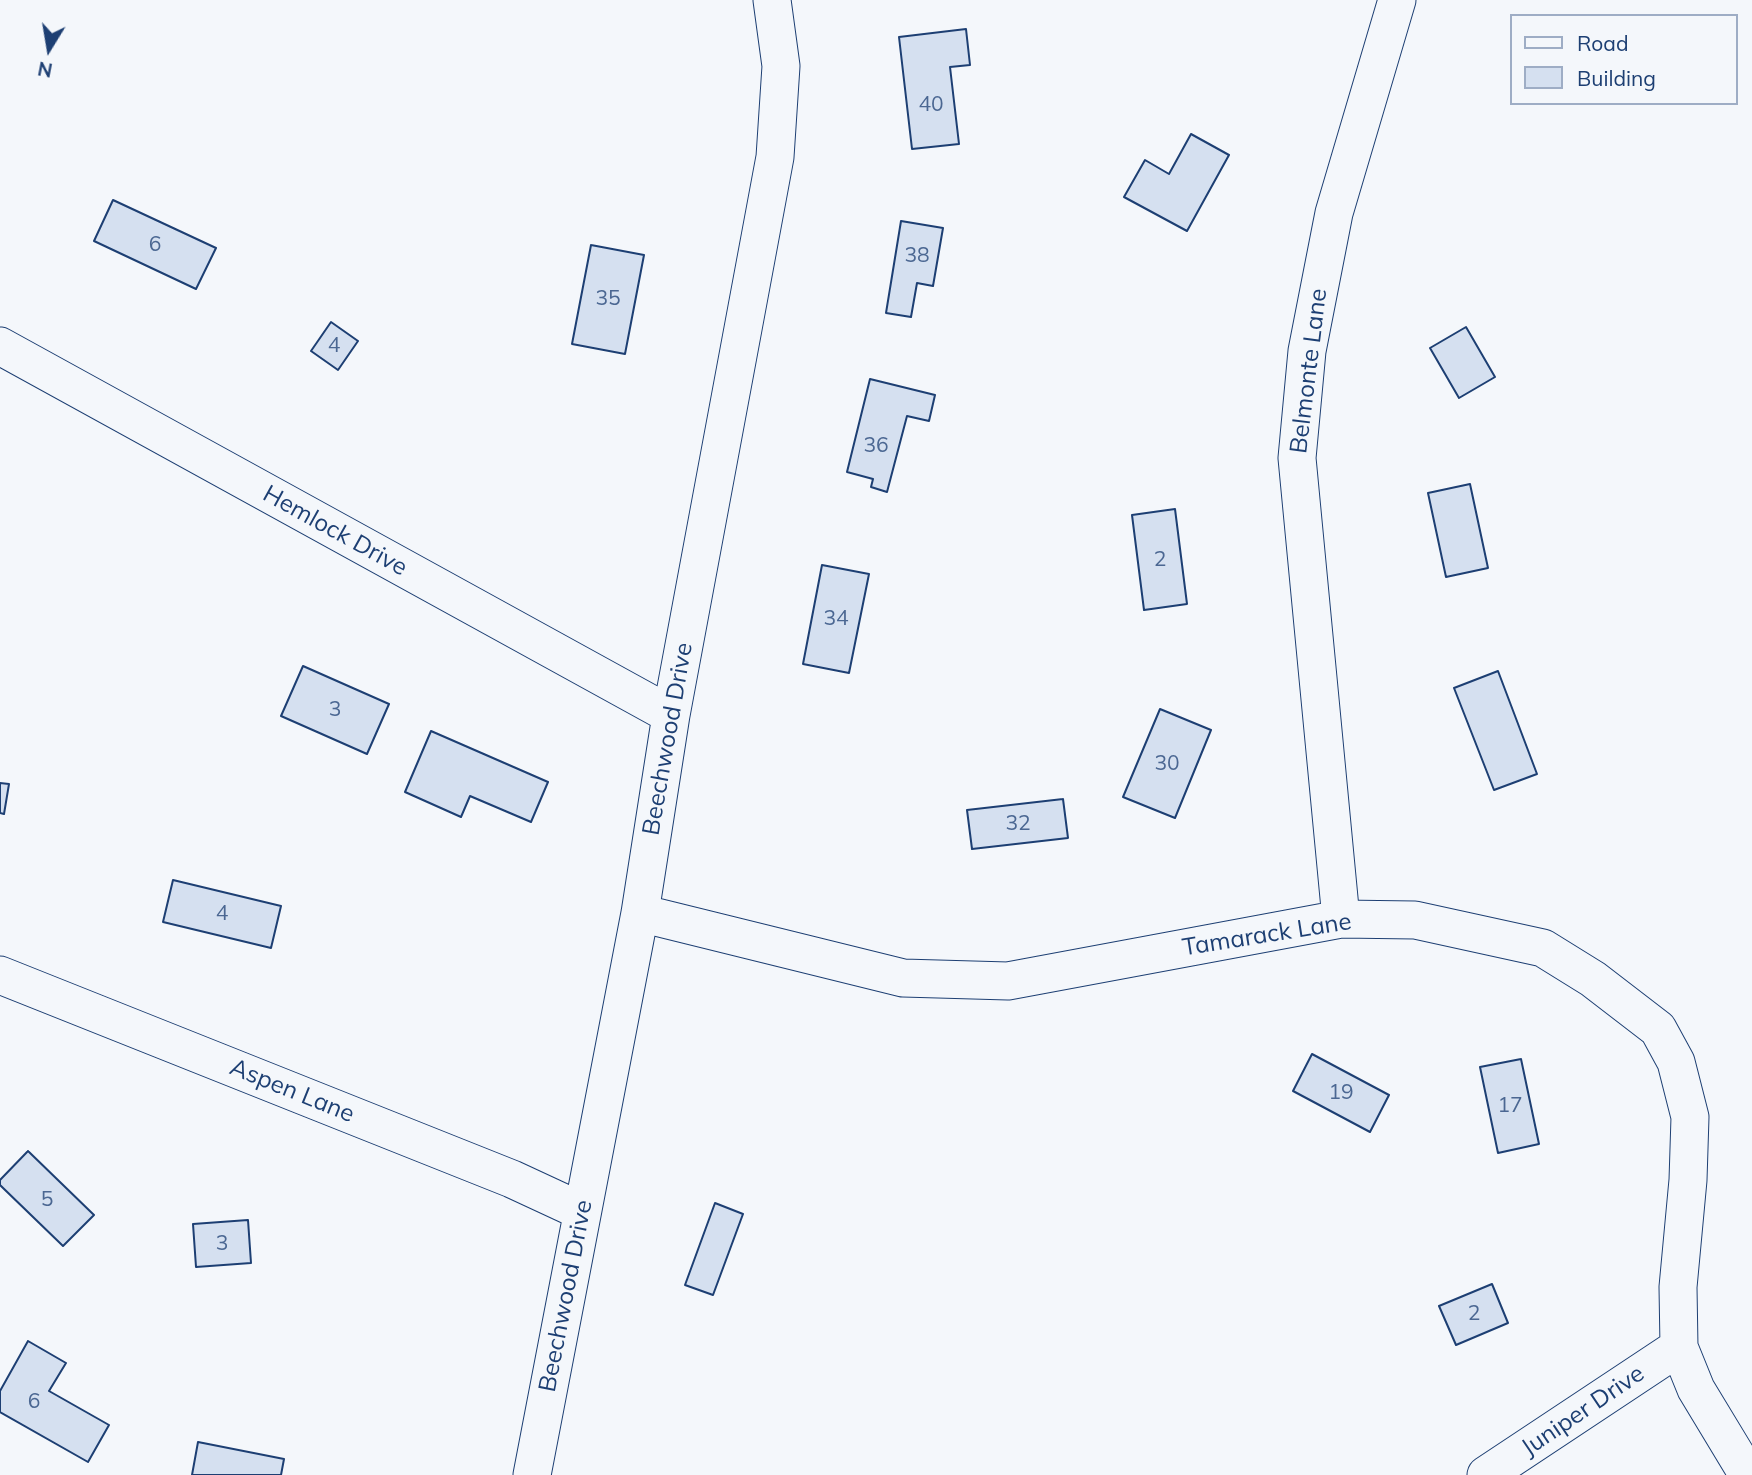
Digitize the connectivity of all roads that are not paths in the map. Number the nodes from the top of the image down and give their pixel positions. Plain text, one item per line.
1 (772, 0) edge
2 (1397, 0) edge
3 (0, 346) edge
4 (671, 715) junction
5 (640, 913) junction
6 (1341, 919) junction
7 (0, 975) edge
8 (581, 1212) junction
9 (1679, 1347) junction
10 (532, 1475) edge
11 (1486, 1475) edge
12 (1748, 1475) edge

1 - 4 street, Beechwood Drive
2 - 6 street, Belmonte Lane
3 - 4 street, Hemlock Drive
4 - 5 street, Beechwood Drive
5 - 6 street, Tamarack Lane
5 - 8 street, Beechwood Drive
6 - 9 street, Tamarack Lane
7 - 8 street, Aspen Lane
8 - 10 street, Beechwood Drive
9 - 11 street, Juniper Drive
9 - 12 street, Tamarack Lane

